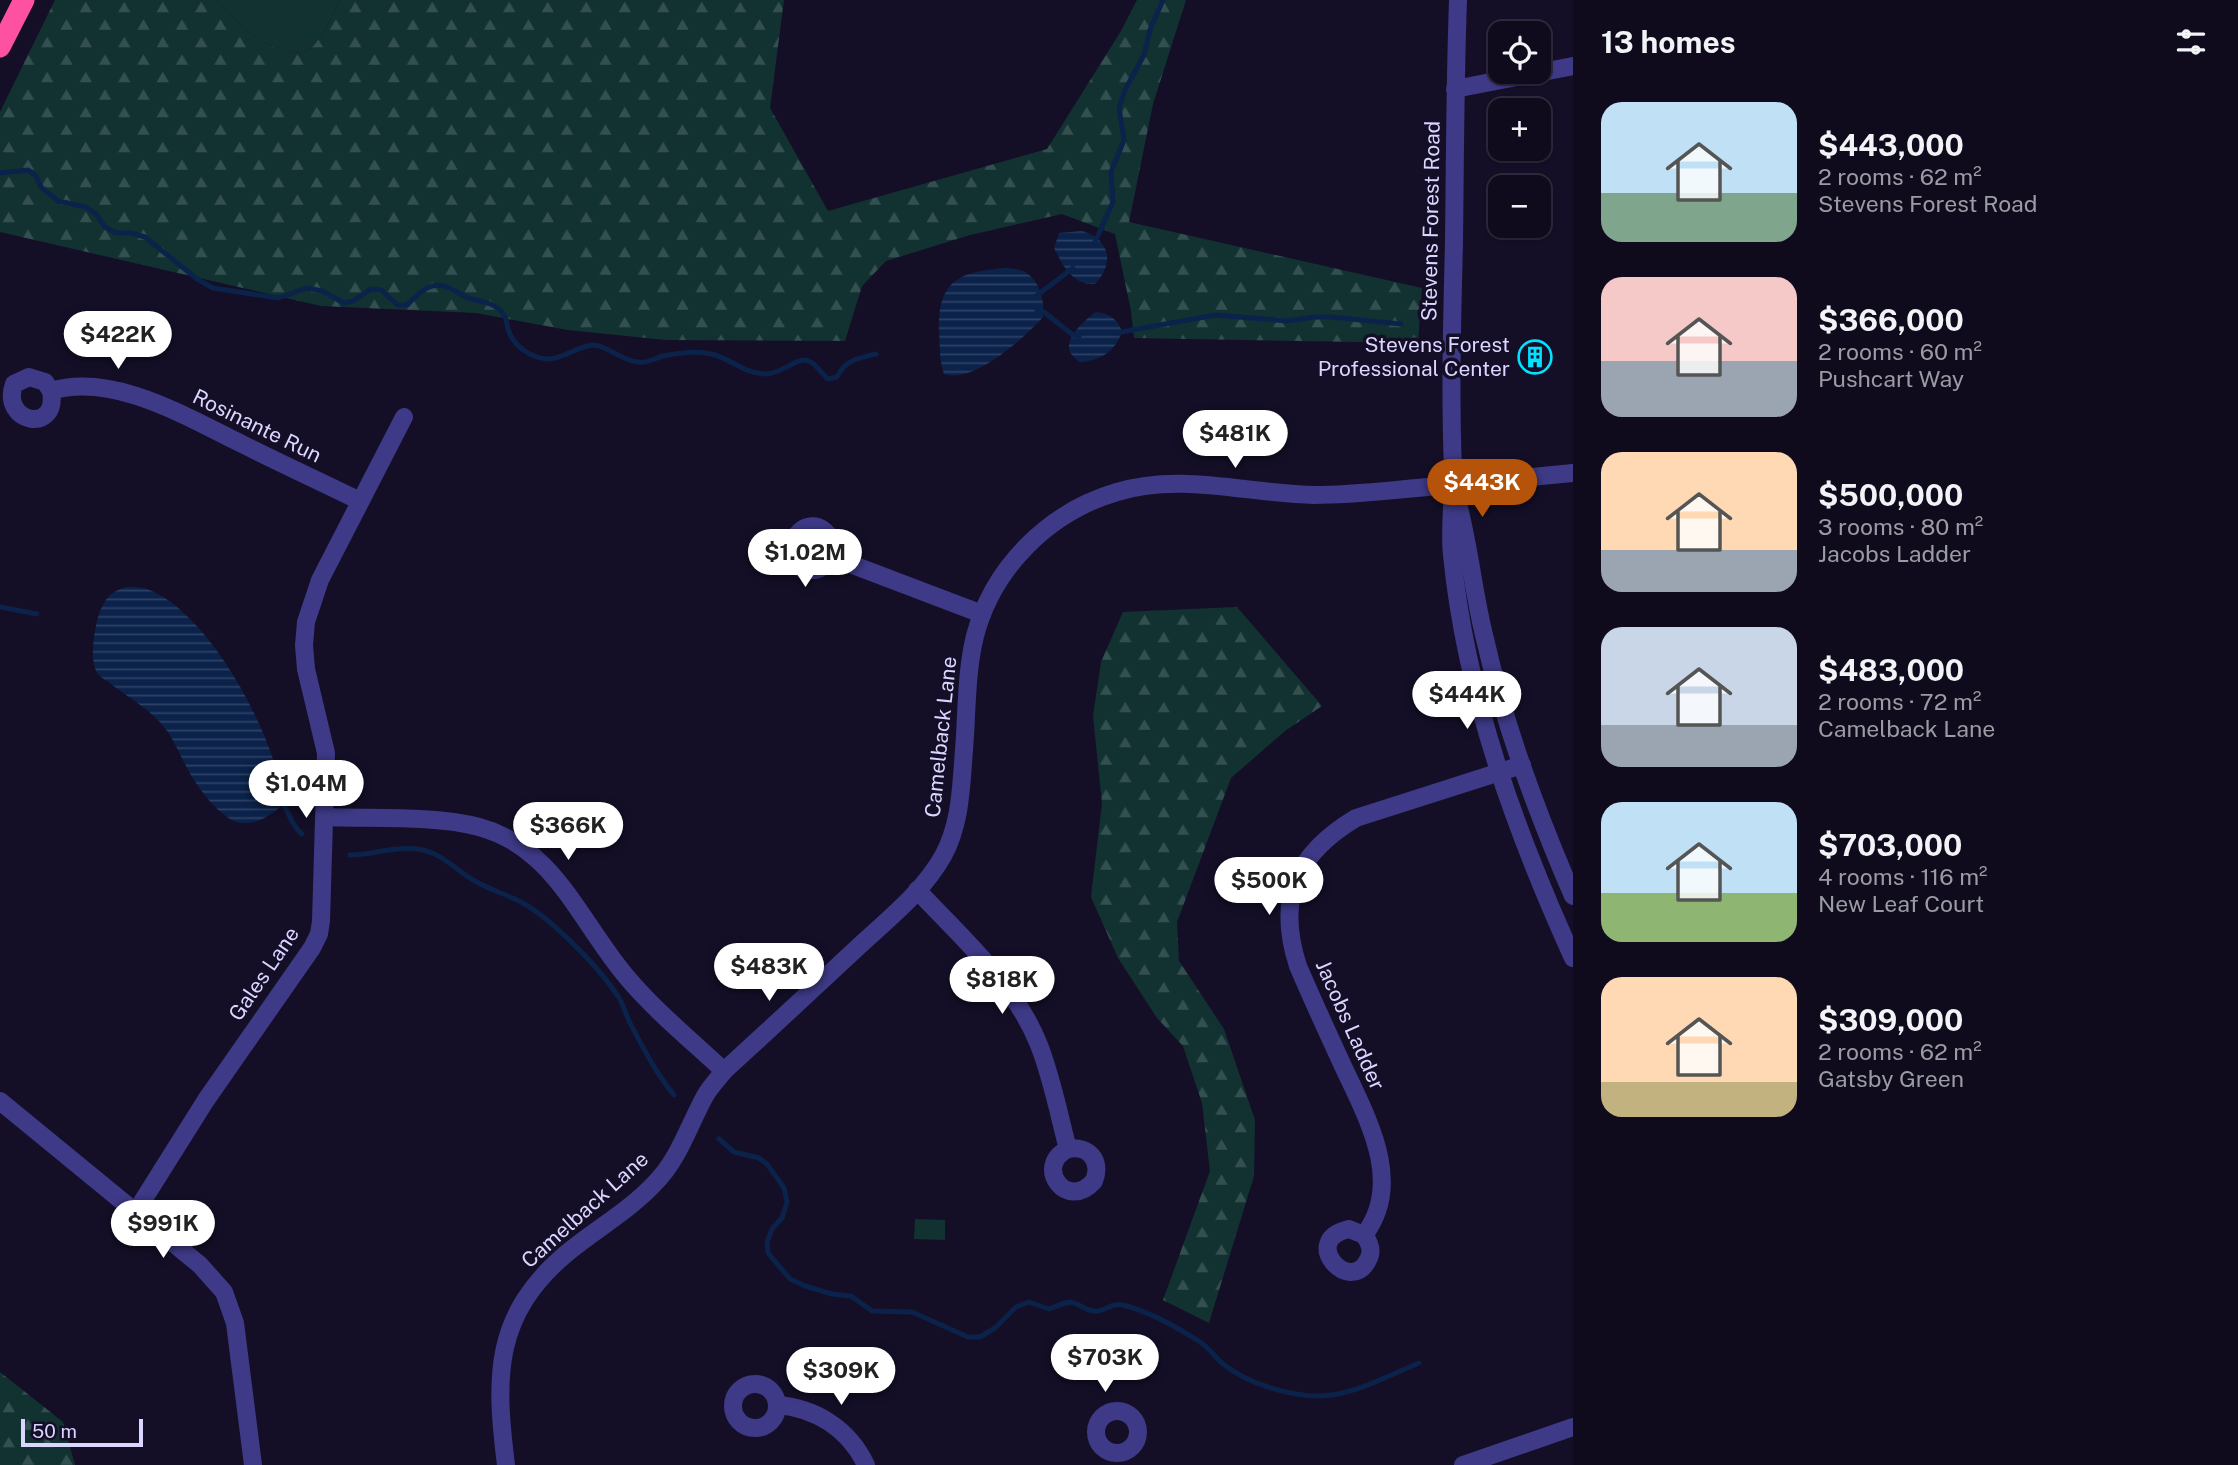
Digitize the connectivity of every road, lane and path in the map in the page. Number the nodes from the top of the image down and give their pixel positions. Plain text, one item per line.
1 (24, 0) edge
2 (1458, 0) edge
3 (0, 47) edge
4 (1573, 66) edge
5 (1455, 89) junction
6 (51, 391) dead end
7 (404, 417) dead end
8 (1573, 473) edge
9 (1454, 484) junction
10 (360, 501) junction
11 (832, 557) dead end
12 (982, 614) junction
13 (1522, 765) junction
14 (1499, 773) junction
15 (325, 817) junction
16 (918, 890) junction
17 (1573, 896) edge
18 (1573, 958) edge
19 (724, 1070) junction
20 (0, 1101) edge
21 (1068, 1149) dead end
22 (135, 1213) junction
23 (1364, 1235) dead end
24 (777, 1405) dead end
25 (1573, 1427) edge
26 (253, 1465) edge
27 (506, 1465) edge
28 (866, 1465) edge
29 (1463, 1465) edge

1 - 3 highway
2 - 5 street, Stevens Forest Road
4 - 5 street
5 - 9 street, Stevens Forest Road
6 - 10 street, Rosinante Run
7 - 10 street, Gales Lane
8 - 9 street, Camelback Lane
9 - 12 street, Camelback Lane
9 - 13 street, Stevens Forest Road
9 - 14 street, Stevens Forest Road
10 - 15 street, Gales Lane
11 - 12 street
12 - 16 street, Camelback Lane
13 - 14 street, Jacobs Ladder
13 - 17 street, Stevens Forest Road
14 - 18 street, Stevens Forest Road
14 - 23 street, Jacobs Ladder
15 - 19 street
15 - 22 street, Gales Lane
16 - 19 street, Camelback Lane
16 - 21 street
19 - 27 street, Camelback Lane
20 - 22 street
22 - 26 street
24 - 28 street
25 - 29 street

